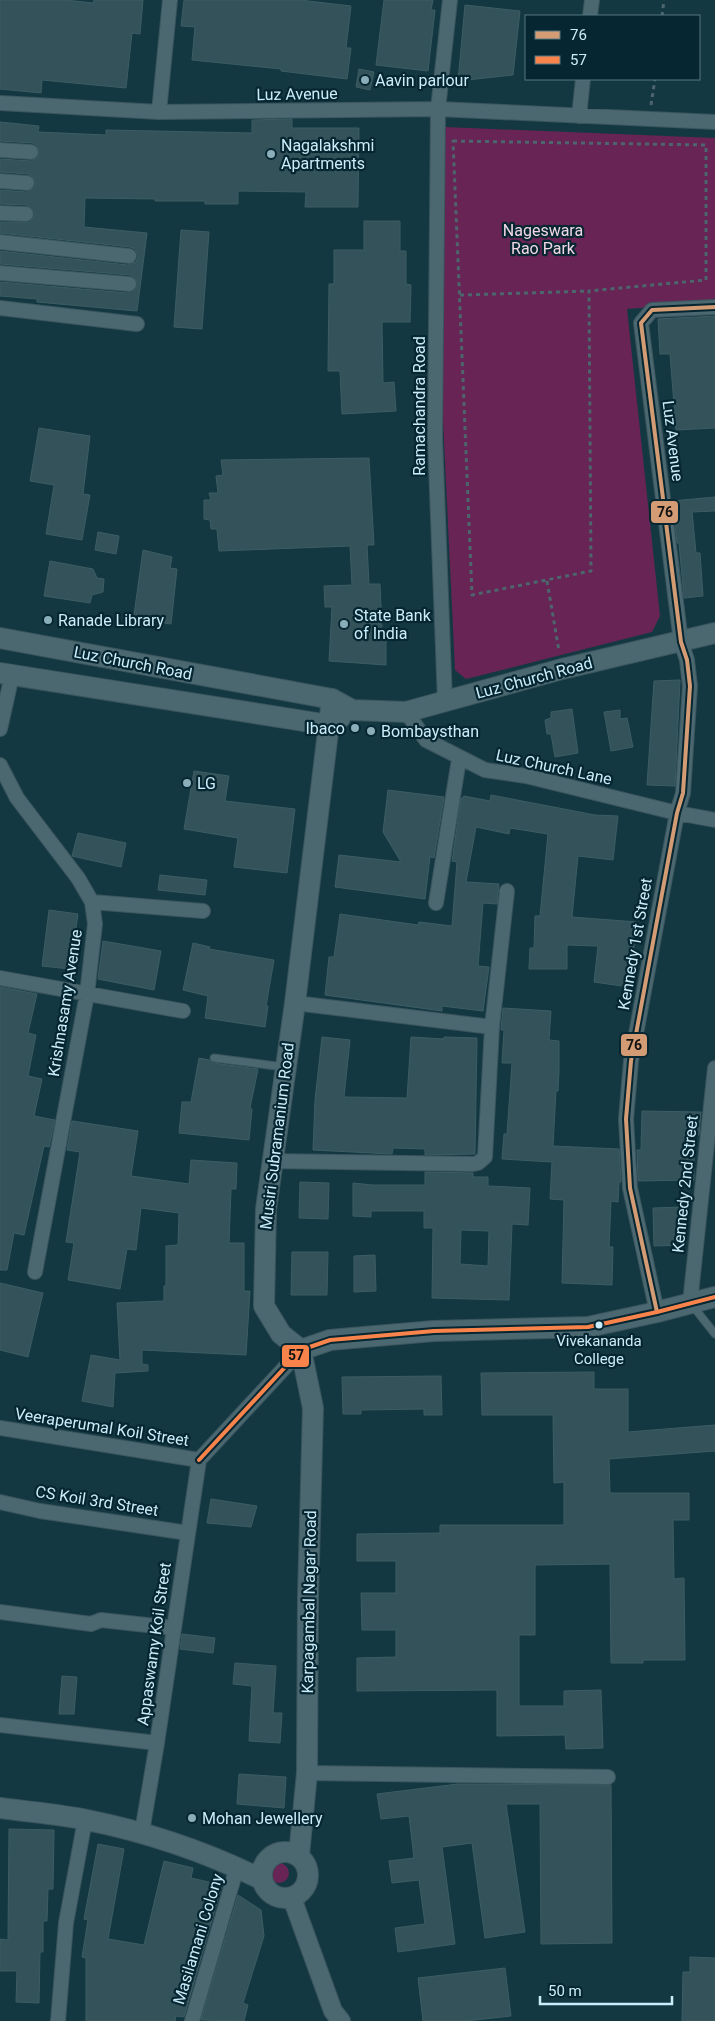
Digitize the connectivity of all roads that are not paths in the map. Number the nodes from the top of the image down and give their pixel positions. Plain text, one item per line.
1 (170, 0) edge
2 (450, 0) edge
3 (592, 0) edge
4 (590, 15) edge
5 (583, 80) edge
6 (0, 103) edge
7 (438, 109) junction
8 (159, 112) junction
9 (579, 116) junction
10 (715, 122) edge
11 (0, 150) edge
12 (31, 152) dead end
13 (0, 181) edge
14 (27, 183) dead end
15 (0, 213) edge
16 (26, 214) dead end
17 (0, 242) edge
18 (129, 256) dead end
19 (0, 273) edge
20 (129, 284) dead end
21 (0, 308) edge
22 (715, 308) edge
23 (137, 324) dead end
24 (715, 633) edge
25 (0, 638) edge
26 (681, 642) junction
27 (6, 674) edge
28 (332, 700) junction
29 (445, 702) junction
30 (352, 710) junction
31 (406, 712) junction
32 (329, 725) junction
33 (0, 729) edge
34 (459, 759) junction
35 (0, 765) edge
36 (677, 813) junction
37 (715, 820) edge
38 (507, 891) dead end
39 (92, 902) junction
40 (436, 903) dead end
41 (202, 911) dead end
42 (0, 978) edge
43 (87, 994) junction
44 (295, 1003) junction
45 (183, 1011) dead end
46 (492, 1027) junction
47 (214, 1058) dead end
48 (285, 1067) junction
49 (715, 1068) edge
50 (272, 1161) junction
51 (35, 1272) dead end
52 (715, 1297) edge
53 (690, 1303) junction
54 (657, 1312) junction
55 (715, 1334) edge
56 (301, 1350) junction
57 (0, 1428) edge
58 (199, 1460) junction
59 (0, 1502) edge
60 (188, 1533) junction
61 (0, 1612) edge
62 (174, 1628) junction
63 (0, 1726) edge
64 (157, 1743) junction
65 (307, 1773) junction
66 (608, 1777) dead end
67 (0, 1808) edge
68 (85, 1820) junction
69 (142, 1832) junction
70 (299, 1855) junction
71 (237, 1868) junction
72 (261, 1879) junction
73 (292, 1898) junction
74 (58, 2021) edge
75 (192, 2021) edge
76 (341, 2021) edge

1 - 8 street
2 - 7 street, Ramachandra Road
3 - 4 street
5 - 9 street
6 - 8 street, Luz Avenue
7 - 8 street, Luz Avenue
7 - 9 street, Luz Avenue
7 - 29 street, Ramachandra Road
9 - 10 street, Luz Avenue
11 - 12 street
13 - 14 street
15 - 16 street
17 - 18 street
19 - 20 street
21 - 23 street
22 - 26 street, Luz Avenue
24 - 26 main road, Luz Church Road
25 - 28 main road, Luz Church Road
26 - 29 main road, Luz Church Road
26 - 36 street, Kennedy 1st Street
27 - 32 main road, Luz Church Road
27 - 33 street
28 - 30 main road, Luz Church Road
28 - 32 main road, Musiri Subramanium Road
29 - 31 main road, Luz Church Road
30 - 31 main road, Luz Church Road
30 - 32 main road
31 - 34 street, Luz Church Lane
32 - 44 main road, Musiri Subramanium Road
34 - 36 street, Luz Church Lane
34 - 40 street
35 - 39 street, Krishnasamy Avenue
36 - 37 street, Luz Church Lane
36 - 54 street, Kennedy 1st Street
38 - 46 street
39 - 41 street
39 - 43 street, Krishnasamy Avenue
42 - 43 street
43 - 45 street
43 - 51 street, Krishnasamy Avenue
44 - 46 street
44 - 48 main road, Musiri Subramanium Road
46 - 50 street
47 - 48 lane
48 - 50 main road, Musiri Subramanium Road
49 - 53 street, Kennedy 2nd Street
50 - 56 main road, Musiri Subramanium Road
52 - 53 main road
53 - 54 main road
53 - 55 lane
54 - 56 main road
56 - 58 street, Veeraperumal Koil Street
56 - 65 main road, Karpagambal Nagar Road
57 - 58 street, Veeraperumal Koil Street
58 - 60 street, Appaswamy Koil Street
59 - 60 street, CS Koil 3rd Street
60 - 62 street, Appaswamy Koil Street
61 - 62 street
62 - 64 street, Appaswamy Koil Street
63 - 64 street
64 - 69 street, Appaswamy Koil Street
65 - 66 street
65 - 70 main road, Karpagambal Nagar Road
67 - 68 main road
68 - 69 main road
68 - 74 street
69 - 71 main road
70 - 72 main road
70 - 73 main road
71 - 72 main road
71 - 75 street, Masilamani Colony
72 - 73 main road
73 - 76 street

